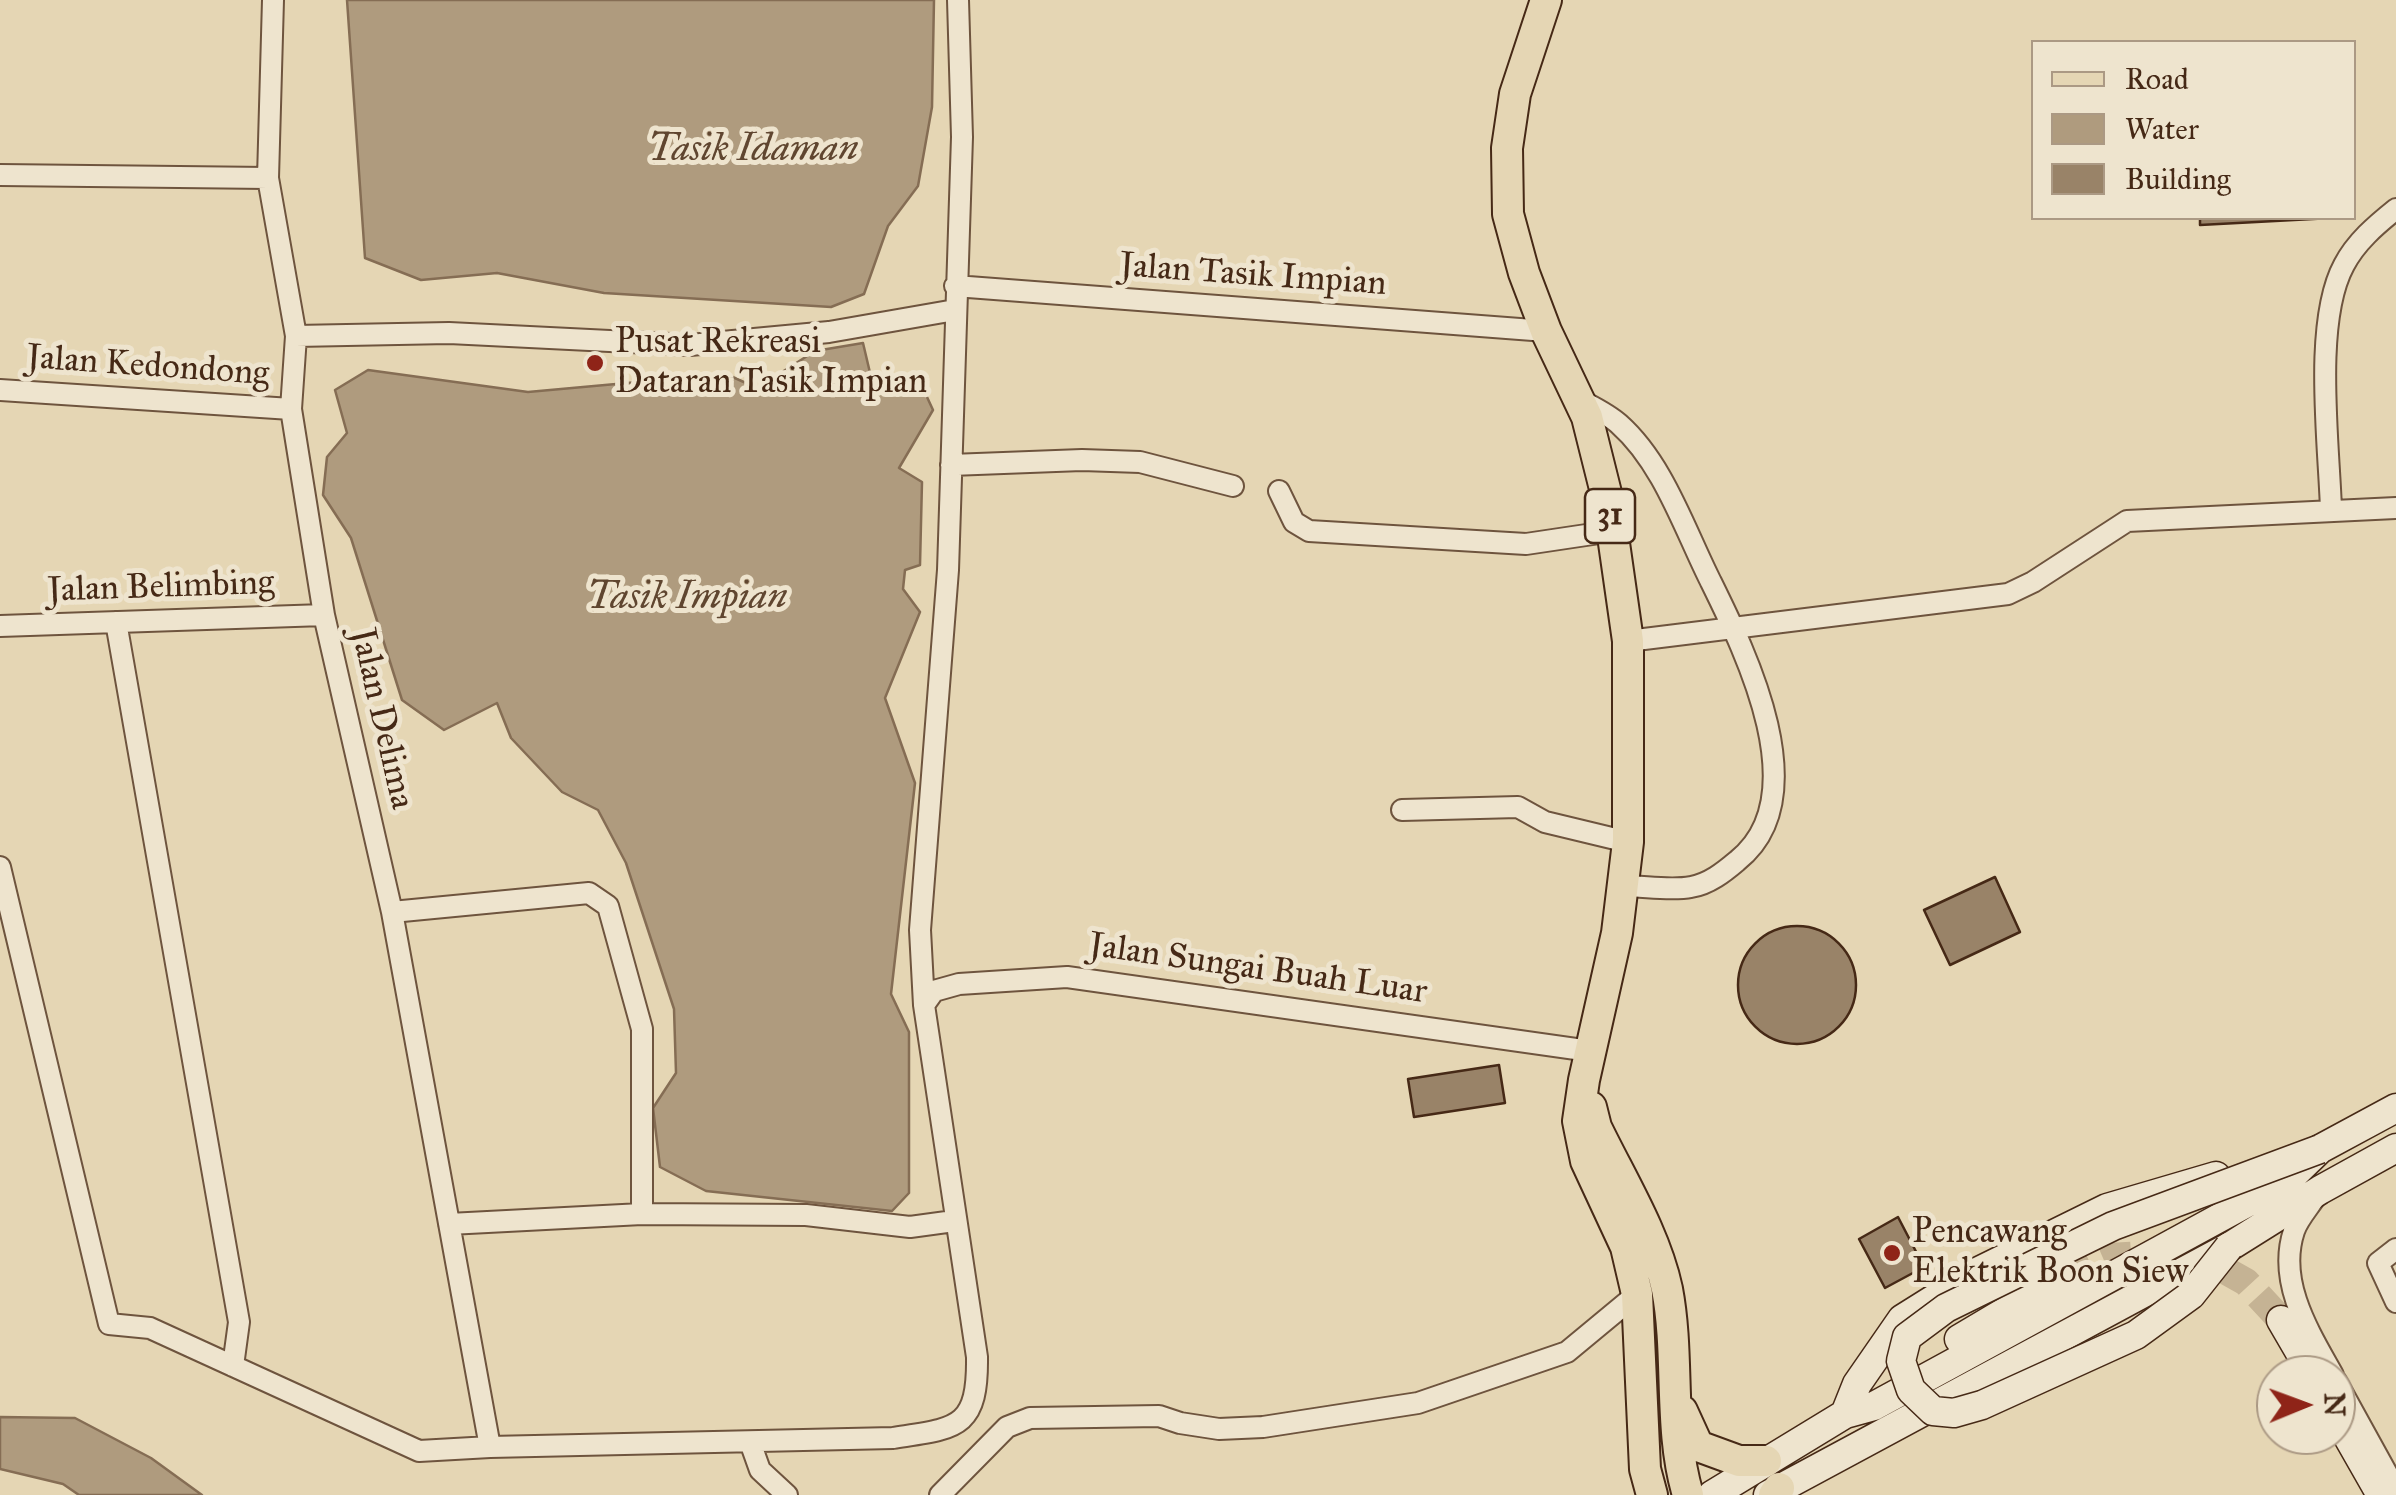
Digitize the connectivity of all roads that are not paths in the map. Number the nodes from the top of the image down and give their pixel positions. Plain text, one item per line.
1 (273, 0) edge
2 (958, 0) edge
3 (1546, 0) edge
4 (0, 175) edge
5 (268, 178) junction
6 (2396, 209) edge
7 (956, 286) junction
8 (954, 310) junction
9 (1546, 331) junction
10 (296, 336) junction
11 (0, 390) edge
12 (1580, 400) junction
13 (292, 409) junction
14 (950, 465) junction
15 (1233, 486) dead end
16 (1279, 490) dead end
17 (2396, 508) edge
18 (2331, 510) junction
19 (1613, 531) junction
20 (324, 615) junction
21 (116, 622) junction
22 (0, 626) edge
23 (1734, 630) junction
24 (1628, 642) junction
25 (1402, 810) dead end
26 (1628, 842) junction
27 (0, 867) edge
28 (1623, 886) junction
29 (392, 912) junction
30 (924, 1005) junction
31 (1587, 1065) junction
32 (2396, 1108) edge
33 (2396, 1148) edge
34 (2320, 1150) junction
35 (2320, 1190) junction
36 (642, 1214) junction
37 (954, 1221) junction
38 (449, 1224) junction
39 (2229, 1247) junction
40 (2396, 1248) edge
41 (2065, 1276) tunnel mouth
42 (1637, 1294) junction
43 (2396, 1302) edge
44 (2281, 1320) tunnel mouth
45 (2301, 1355) edge
46 (2322, 1355) edge
47 (233, 1366) junction
48 (1676, 1389) junction
49 (1846, 1414) junction
50 (2356, 1418) edge
51 (750, 1442) junction
52 (490, 1446) junction
53 (2356, 1451) edge
54 (1772, 1485) edge
55 (2396, 1490) edge
56 (787, 1495) edge
57 (940, 1495) edge
58 (1652, 1495) edge
59 (1688, 1495) edge
60 (1712, 1495) edge
61 (2381, 1495) edge

1 - 5 street, Jalan Delima
2 - 7 street
3 - 9 main road, 31
4 - 5 street
5 - 10 street, Jalan Delima
6 - 18 street
7 - 8 street
7 - 9 street, Jalan Tasik Impian
8 - 10 street
8 - 14 street
9 - 12 main road, 31
10 - 13 street, Jalan Delima
11 - 13 street, Jalan Kedondong
12 - 19 main road, 31
12 - 23 street
13 - 20 street, Jalan Delima
14 - 15 street
14 - 30 street
16 - 19 street
17 - 18 street
18 - 23 street
19 - 24 main road, 31
20 - 21 street, Jalan Belimbing
20 - 29 street, Jalan Delima
21 - 22 street, Jalan Belimbing
21 - 47 street
23 - 24 street
23 - 28 street
24 - 26 main road, 31
25 - 26 street
26 - 28 main road, 31
27 - 47 street
28 - 31 main road, 31
29 - 36 street
29 - 38 street, Jalan Delima
30 - 31 street, Jalan Sungai Buah Luar
30 - 37 street
31 - 42 main road, 31
31 - 48 main road, 31
32 - 34 main road
33 - 35 main road
34 - 39 main road, bridge
34 - 49 main road
34 - 49 main road
35 - 39 main road
35 - 46 street
36 - 37 street
36 - 38 street
37 - 51 street
38 - 52 street, Jalan Delima
39 - 54 main road
40 - 43 street
41 - 49 main road
42 - 57 street
42 - 58 main road, 31
44 - 45 main road
47 - 52 street
48 - 54 main road
48 - 59 main road, 31
49 - 54 main road
50 - 55 street
51 - 52 street
51 - 56 street
53 - 61 main road
54 - 60 main road

